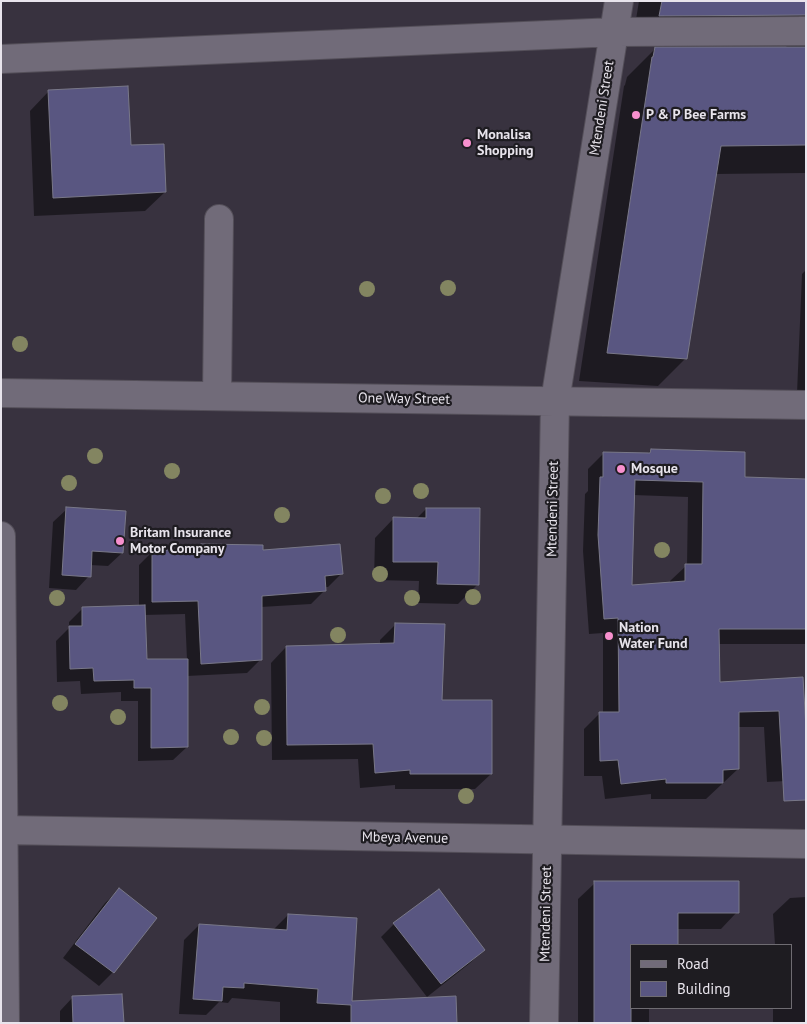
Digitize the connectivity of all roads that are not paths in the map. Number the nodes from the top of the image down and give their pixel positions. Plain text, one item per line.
1 (619, 1) edge
2 (806, 31) edge
3 (615, 32) junction
4 (1, 59) edge
5 (219, 219) dead end
6 (1, 393) edge
7 (217, 396) junction
8 (555, 401) junction
9 (806, 404) edge
10 (1, 536) edge
11 (4, 830) junction
12 (547, 840) junction
13 (806, 844) edge
14 (5, 1023) edge
15 (544, 1023) edge

1 - 3 street, Mtendeni Street
2 - 3 street
3 - 4 street
3 - 8 street, Mtendeni Street
5 - 7 street
6 - 7 street, One Way Street
7 - 8 street, One Way Street
8 - 9 street, One Way Street
8 - 12 street, Mtendeni Street
10 - 11 street
11 - 12 street, Mbeya Avenue
11 - 14 street
12 - 13 street, Mbeya Avenue
12 - 15 street, Mtendeni Street

